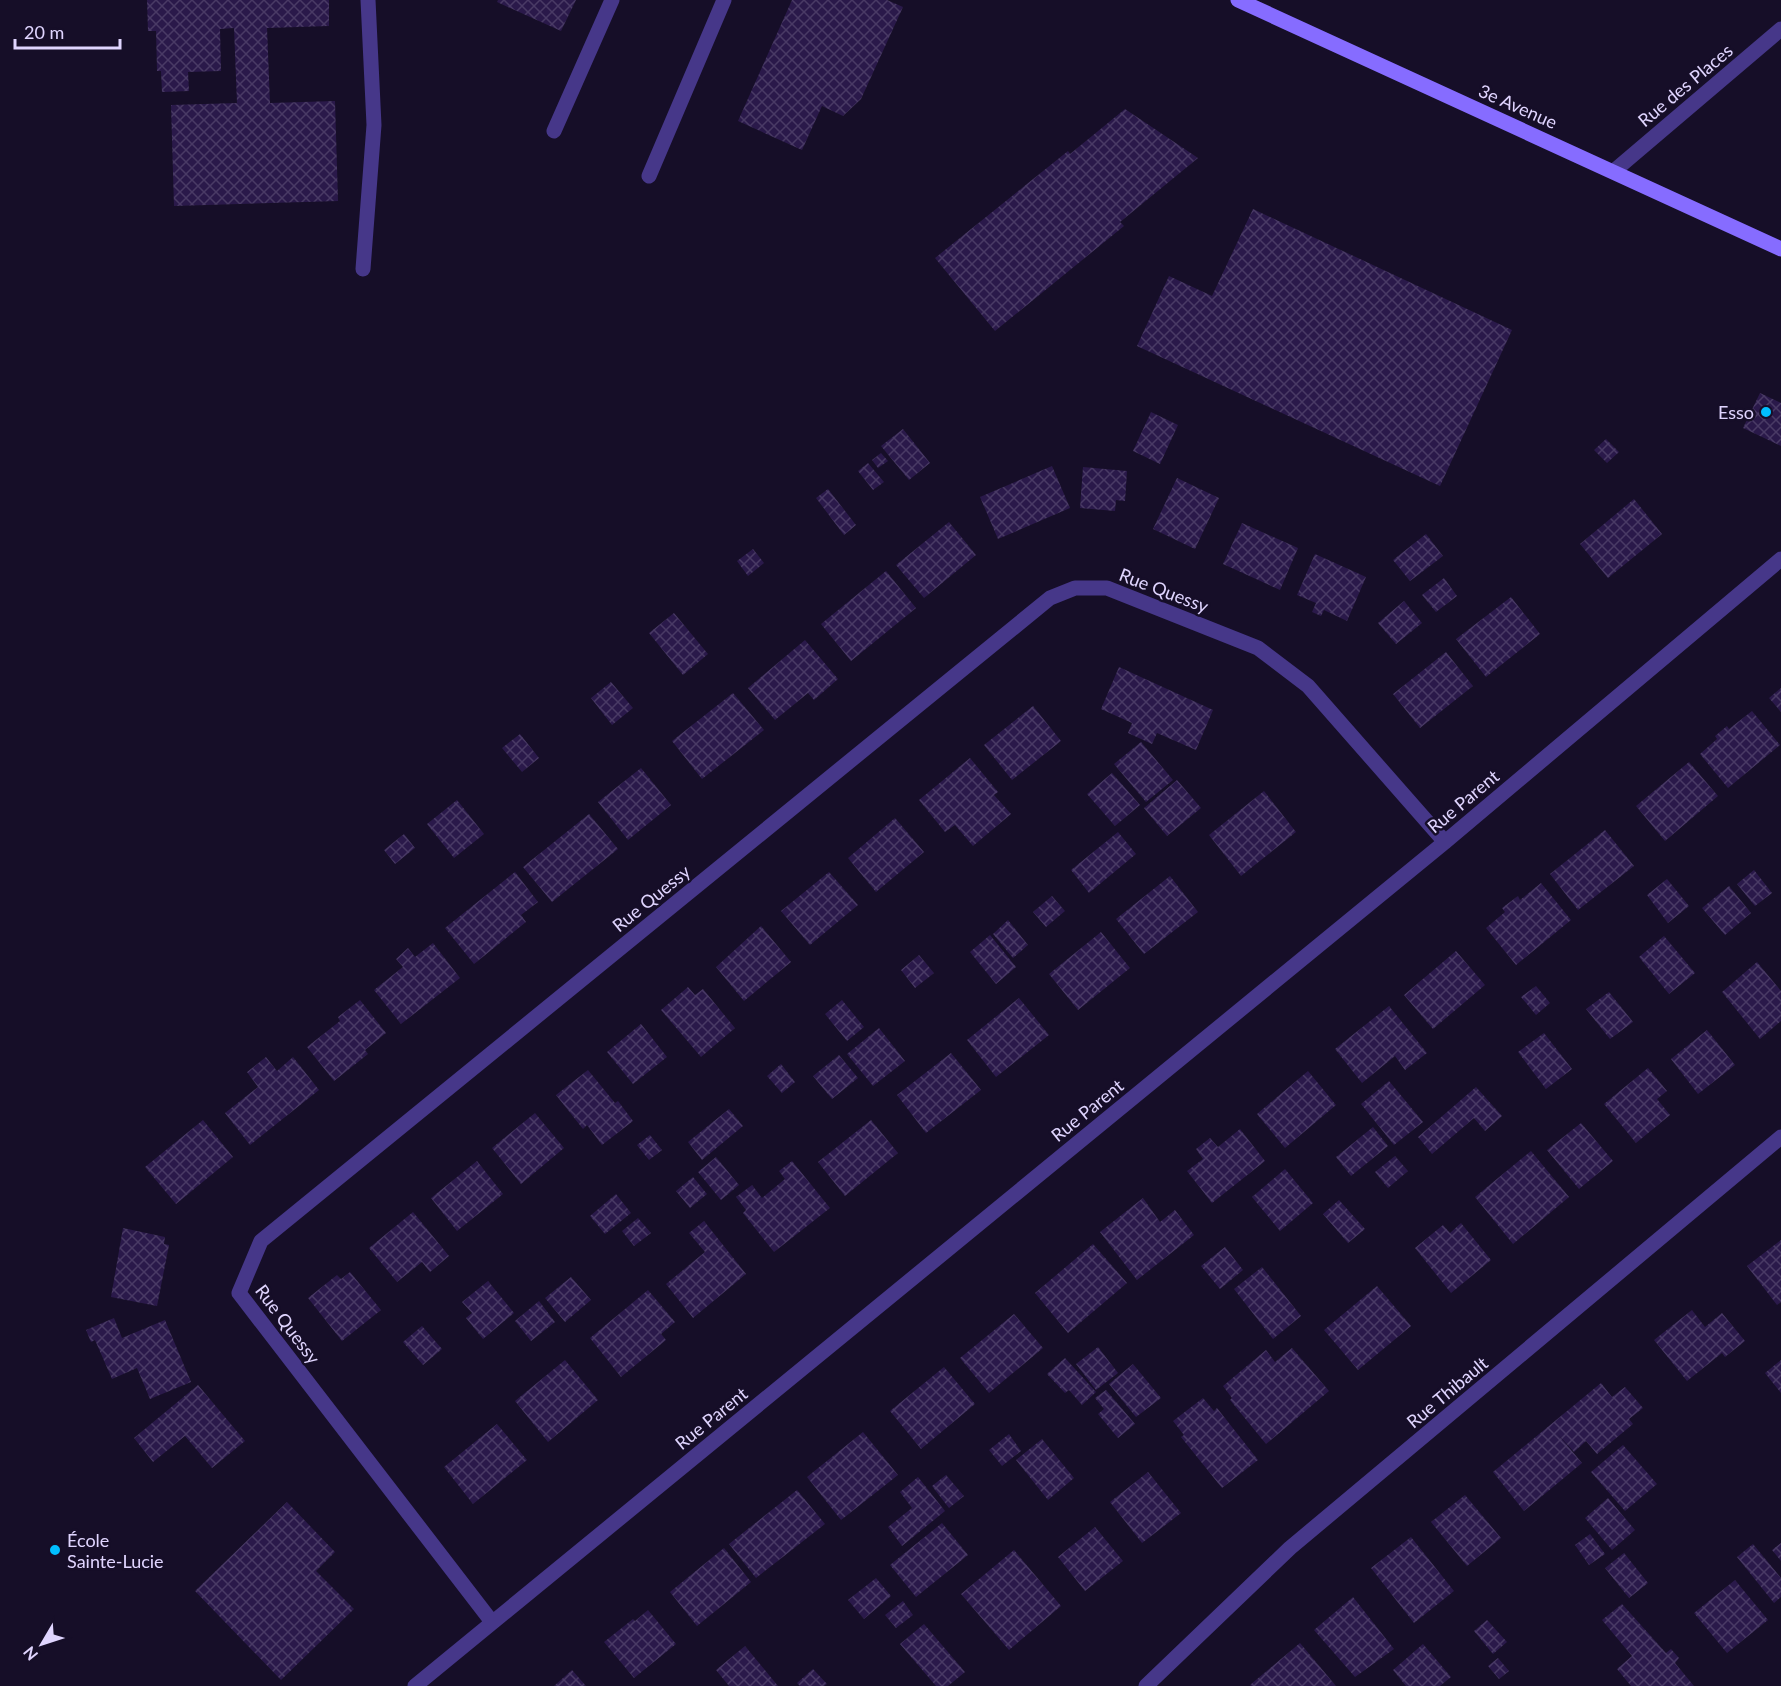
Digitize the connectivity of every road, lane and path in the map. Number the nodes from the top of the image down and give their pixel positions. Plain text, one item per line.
1 (368, 0) edge
2 (612, 0) edge
3 (724, 0) edge
4 (1238, 0) edge
5 (1781, 29) edge
6 (554, 131) dead end
7 (1614, 171) junction
8 (649, 176) dead end
9 (1781, 249) edge
10 (363, 269) dead end
11 (1781, 559) edge
12 (1445, 842) junction
13 (1781, 1137) edge
14 (492, 1622) junction
15 (415, 1686) edge
16 (1146, 1686) edge

1 - 10 street
2 - 6 street
3 - 8 street
4 - 7 main road, 3e Avenue
5 - 7 street, Rue des Places
7 - 9 main road, 3e Avenue
11 - 12 street, Rue Parent
12 - 14 street, Rue Parent
12 - 14 street, Rue Quessy
13 - 16 street, Rue Thibault
14 - 15 street, Rue Parent

